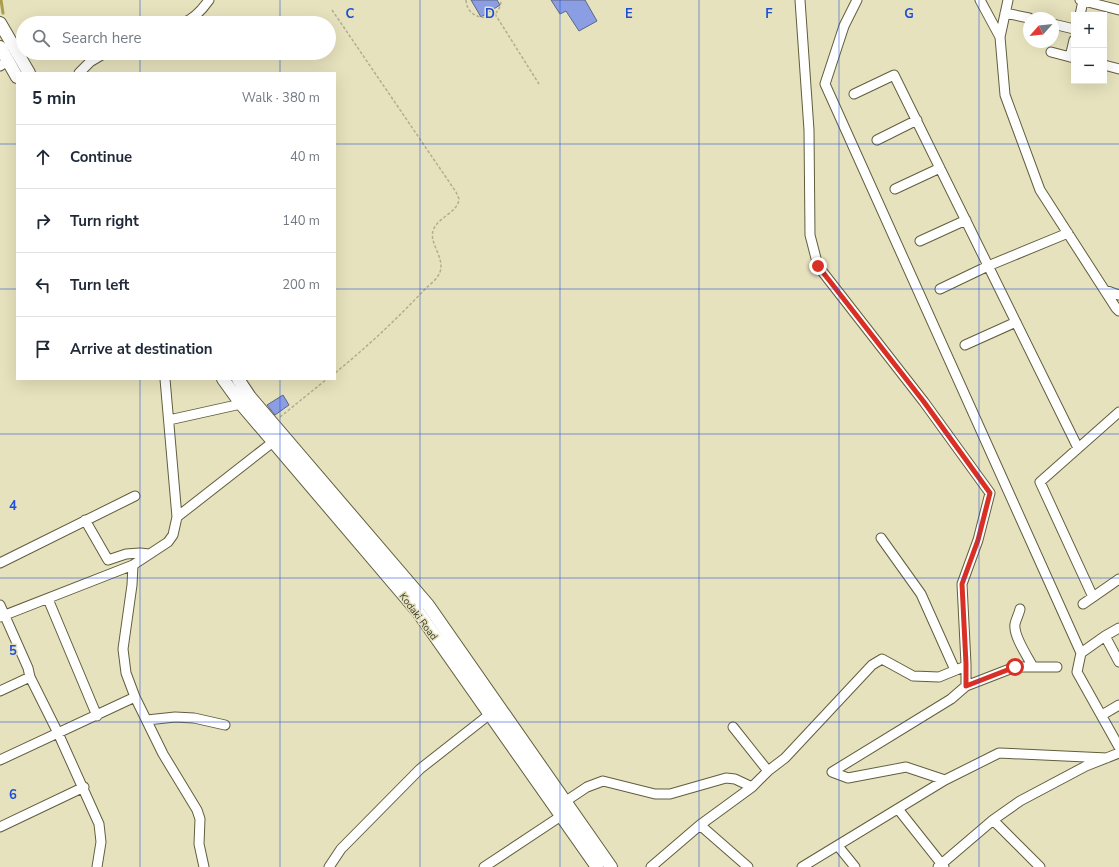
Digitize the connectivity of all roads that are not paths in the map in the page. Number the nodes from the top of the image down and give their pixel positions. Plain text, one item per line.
1 (209, 0) edge
2 (800, 0) edge
3 (857, 0) edge
4 (980, 0) edge
5 (1008, 0) edge
6 (1082, 0) edge
7 (1119, 10) edge
8 (1080, 12) edge
9 (1005, 13) junction
10 (194, 16) edge
11 (1023, 17) edge
12 (0, 23) edge
13 (1059, 25) edge
14 (1071, 27) edge
15 (1000, 37) junction
16 (0, 48) edge
17 (16, 51) edge
18 (1051, 52) dead end
19 (1071, 57) edge
20 (21, 60) edge
21 (93, 60) edge
22 (4, 64) edge
23 (1107, 66) edge
24 (1119, 69) edge
25 (28, 72) edge
26 (80, 72) edge
27 (16, 76) edge
28 (854, 94) dead end
29 (917, 120) junction
30 (877, 140) dead end
31 (940, 168) junction
32 (895, 189) dead end
33 (966, 220) junction
34 (1068, 233) junction
35 (920, 241) dead end
36 (988, 266) junction
37 (940, 289) dead end
38 (1104, 290) junction
39 (1119, 295) edge
40 (1119, 311) edge
41 (1016, 322) junction
42 (965, 345) dead end
43 (166, 380) edge
44 (224, 380) edge
45 (239, 380) edge
46 (241, 404) junction
47 (1116, 415) edge
48 (169, 420) junction
49 (1119, 426) edge
50 (273, 442) junction
51 (1078, 448) junction
52 (135, 496) dead end
53 (177, 517) junction
54 (85, 520) junction
55 (881, 538) dead end
56 (149, 554) junction
57 (0, 563) edge
58 (134, 565) junction
59 (1119, 579) edge
60 (1093, 597) junction
61 (48, 599) junction
62 (1083, 604) dead end
63 (0, 605) edge
64 (1020, 609) dead end
65 (2, 616) edge
66 (1119, 628) edge
67 (1105, 636) junction
68 (1081, 653) junction
69 (1119, 662) edge
70 (966, 666) junction
71 (1033, 667) junction
72 (1057, 667) dead end
73 (955, 670) junction
74 (30, 677) junction
75 (966, 686) junction
76 (0, 691) edge
77 (136, 697) junction
78 (1119, 705) edge
79 (490, 714) junction
80 (1102, 715) junction
81 (97, 716) junction
82 (147, 720) junction
83 (225, 725) dead end
84 (733, 727) dead end
85 (58, 733) junction
86 (1119, 747) edge
87 (1119, 753) edge
88 (1108, 758) junction
89 (0, 760) edge
90 (768, 771) junction
91 (945, 780) junction
92 (84, 787) junction
93 (752, 787) junction
94 (566, 801) junction
95 (898, 809) junction
96 (561, 816) junction
97 (993, 820) junction
98 (700, 825) junction
99 (0, 827) edge
100 (838, 846) junction
101 (851, 865) edge
102 (941, 866) edge
103 (97, 867) edge
104 (204, 867) edge
105 (329, 867) edge
106 (484, 867) edge
107 (597, 867) edge
108 (612, 867) edge
109 (651, 867) edge
110 (748, 867) edge
111 (802, 867) edge
112 (1040, 867) edge

1 - 10 street
2 - 70 street
3 - 68 street
4 - 15 street
5 - 9 street
6 - 7 street
6 - 8 street
9 - 11 street
9 - 15 street
12 - 17 main road
13 - 14 street
15 - 34 street
16 - 22 main road
18 - 19 street
20 - 25 main road
21 - 26 street
22 - 27 main road
23 - 24 street
28 - 29 street
29 - 30 street
29 - 31 street
31 - 32 street
31 - 33 street
33 - 35 street
33 - 36 street
34 - 36 street
34 - 38 street
36 - 37 street
36 - 41 street
38 - 39 street
38 - 40 street
41 - 42 street
41 - 51 street
43 - 48 street
44 - 46 main road, Kodaki Road
45 - 94 main road, Kodaki Road
46 - 48 street
46 - 50 main road, Kodaki Road
47 - 49 street
47 - 51 street
48 - 53 street
50 - 53 street
50 - 79 main road, Kodaki Road
51 - 60 street
52 - 54 street
53 - 56 street
54 - 56 street
54 - 57 street
55 - 73 street
56 - 58 street
58 - 61 street
58 - 77 street
59 - 60 street
60 - 62 street
61 - 65 street
61 - 81 street
63 - 65 street
64 - 71 street
65 - 74 street
66 - 67 street
67 - 68 street
67 - 69 street
68 - 80 street
70 - 73 street
70 - 75 street
71 - 72 street
71 - 75 street
73 - 90 street
74 - 76 street
74 - 85 street
75 - 91 street
77 - 81 street
77 - 82 street
78 - 80 street
79 - 96 main road, Kodaki Road
79 - 105 street
80 - 86 street
81 - 85 street
82 - 83 street
82 - 104 street
84 - 90 street
85 - 89 street
85 - 92 street
87 - 88 street
88 - 91 street
88 - 97 street
90 - 93 street
91 - 95 street
92 - 99 street
92 - 103 street
93 - 94 street
93 - 98 street
94 - 108 main road, Kodaki Road
95 - 100 street
95 - 102 street
96 - 106 street
96 - 107 main road, Kodaki Road
97 - 102 street
97 - 112 street
98 - 109 street
98 - 110 street
100 - 101 street
100 - 111 street

